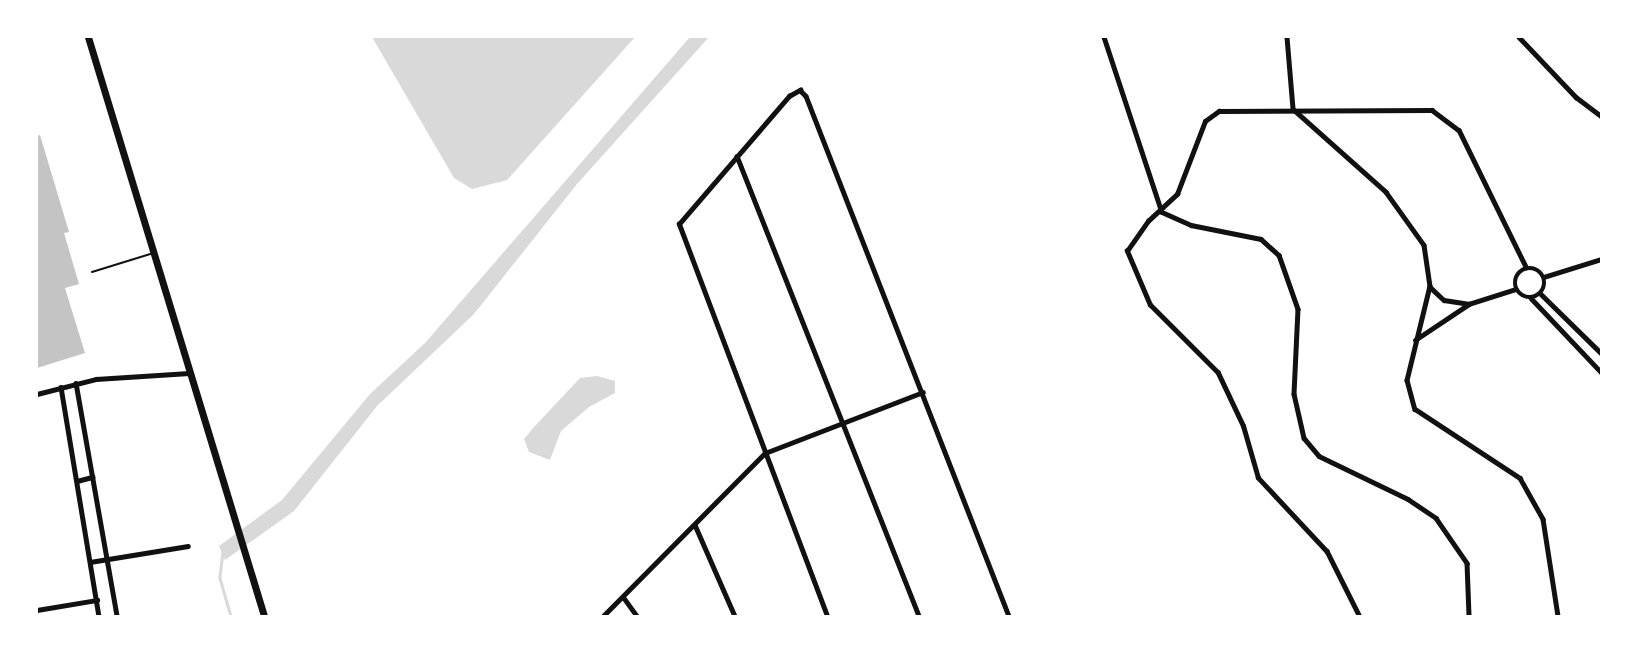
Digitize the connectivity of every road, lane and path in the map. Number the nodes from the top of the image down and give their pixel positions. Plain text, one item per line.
1 (88, 37) edge
2 (1104, 37) edge
3 (1287, 37) edge
4 (1519, 37) edge
5 (1293, 109) junction
6 (1601, 116) edge
7 (737, 156) junction
8 (1162, 212) junction
9 (151, 253) junction
10 (1601, 259) edge
11 (1526, 267) junction
12 (92, 272) dead end
13 (1544, 277) junction
14 (1430, 286) junction
15 (1516, 289) junction
16 (1541, 294) junction
17 (1531, 298) junction
18 (1469, 304) junction
19 (1415, 340) junction
20 (1601, 353) edge
21 (1601, 372) edge
22 (190, 373) junction
23 (76, 383) junction
24 (61, 387) junction
25 (923, 393) junction
26 (37, 394) edge
27 (845, 423) junction
28 (765, 453) junction
29 (92, 477) junction
30 (77, 481) junction
31 (695, 524) junction
32 (188, 546) dead end
33 (107, 559) junction
34 (90, 562) junction
35 (624, 598) junction
36 (97, 600) junction
37 (37, 610) edge
38 (99, 616) edge
39 (117, 616) edge
40 (264, 616) edge
41 (603, 616) edge
42 (636, 616) edge
43 (735, 616) edge
44 (827, 616) edge
45 (919, 616) edge
46 (1009, 616) edge
47 (1359, 616) edge
48 (1469, 616) edge
49 (1558, 616) edge

1 - 9 main road
2 - 8 street
3 - 5 street
4 - 6 street
5 - 8 street
5 - 11 street
5 - 14 street
7 - 25 street
7 - 27 street
7 - 28 street
8 - 47 street
8 - 48 street
9 - 12 lane
9 - 22 main road
10 - 13 street
11 - 13 street
11 - 15 street
13 - 16 street
14 - 18 street
14 - 19 street
15 - 17 street
15 - 18 street
16 - 17 street
16 - 20 street
17 - 21 street
18 - 19 street
19 - 49 street
22 - 23 street
22 - 40 main road
23 - 24 street
23 - 29 street
24 - 26 street
24 - 30 street
25 - 27 street
25 - 46 street
27 - 28 street
27 - 45 street
28 - 31 street
28 - 44 street
29 - 30 street
29 - 33 street
30 - 34 street
31 - 35 street
31 - 43 street
32 - 33 street
33 - 34 street
33 - 39 street
34 - 36 street
35 - 41 street
35 - 42 street
36 - 37 street
36 - 38 street

